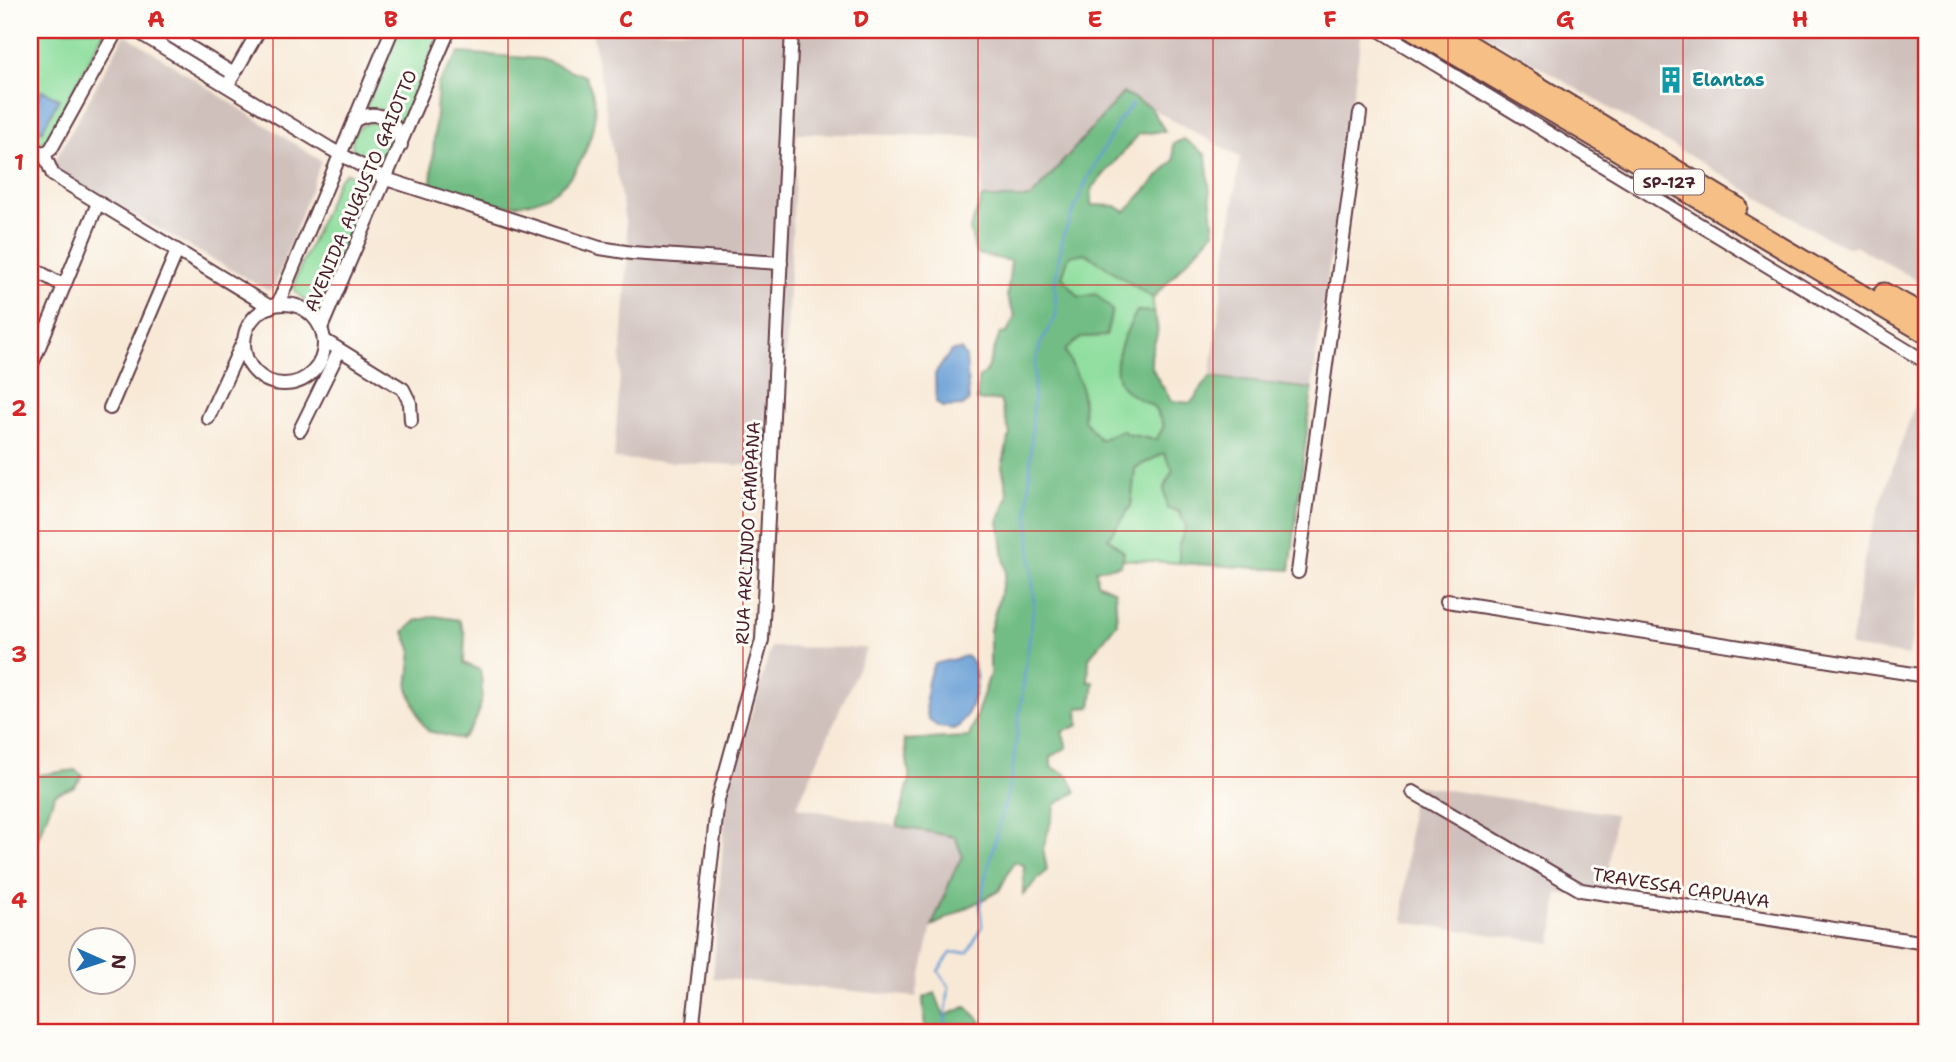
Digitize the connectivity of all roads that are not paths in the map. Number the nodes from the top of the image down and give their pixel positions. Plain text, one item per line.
1 (117, 30) edge
2 (135, 30) edge
3 (162, 30) edge
4 (258, 30) edge
5 (392, 30) edge
6 (449, 30) edge
7 (792, 30) edge
8 (1379, 30) edge
9 (1414, 30) edge
10 (1445, 30) edge
11 (234, 74) junction
12 (227, 86) junction
13 (1360, 113) dead end
14 (354, 121) junction
15 (401, 145) junction
16 (30, 147) edge
17 (335, 151) junction
18 (44, 154) junction
19 (386, 179) junction
20 (99, 203) junction
21 (177, 251) junction
22 (781, 263) junction
23 (30, 267) edge
24 (64, 286) junction
25 (274, 306) junction
26 (1926, 316) edge
27 (1926, 332) edge
28 (322, 334) junction
29 (246, 335) junction
30 (339, 351) junction
31 (1926, 362) edge
32 (30, 369) edge
33 (110, 408) dead end
34 (208, 418) dead end
35 (411, 421) dead end
36 (300, 430) dead end
37 (1298, 572) dead end
38 (1447, 601) dead end
39 (1926, 676) edge
40 (1413, 792) dead end
41 (1926, 943) edge
42 (692, 1032) edge

1 - 18 street
2 - 12 street
3 - 11 street
4 - 11 street
5 - 14 street, AVENIDA AUGUSTO GAIOTTO
6 - 15 street, AVENIDA AUGUSTO GAIOTTO
7 - 22 street, RUA ARLINDO CAMPANA
8 - 31 street
9 - 27 highway, SP-127
10 - 26 highway, SP-127
11 - 12 street
12 - 17 street
13 - 37 street
14 - 15 street
14 - 17 street, AVENIDA AUGUSTO GAIOTTO
15 - 19 street, AVENIDA AUGUSTO GAIOTTO
16 - 18 street
17 - 19 street
17 - 25 street, AVENIDA AUGUSTO GAIOTTO
18 - 20 street
19 - 22 street
19 - 28 street, AVENIDA AUGUSTO GAIOTTO
20 - 21 street
20 - 24 street
21 - 25 street
21 - 33 street
22 - 42 street, RUA ARLINDO CAMPANA
23 - 24 street
24 - 32 street
25 - 28 street
25 - 29 street
28 - 29 street
28 - 30 street
29 - 34 street
30 - 35 street
30 - 36 street
38 - 39 street
40 - 41 street, TRAVESSA CAPUAVA

